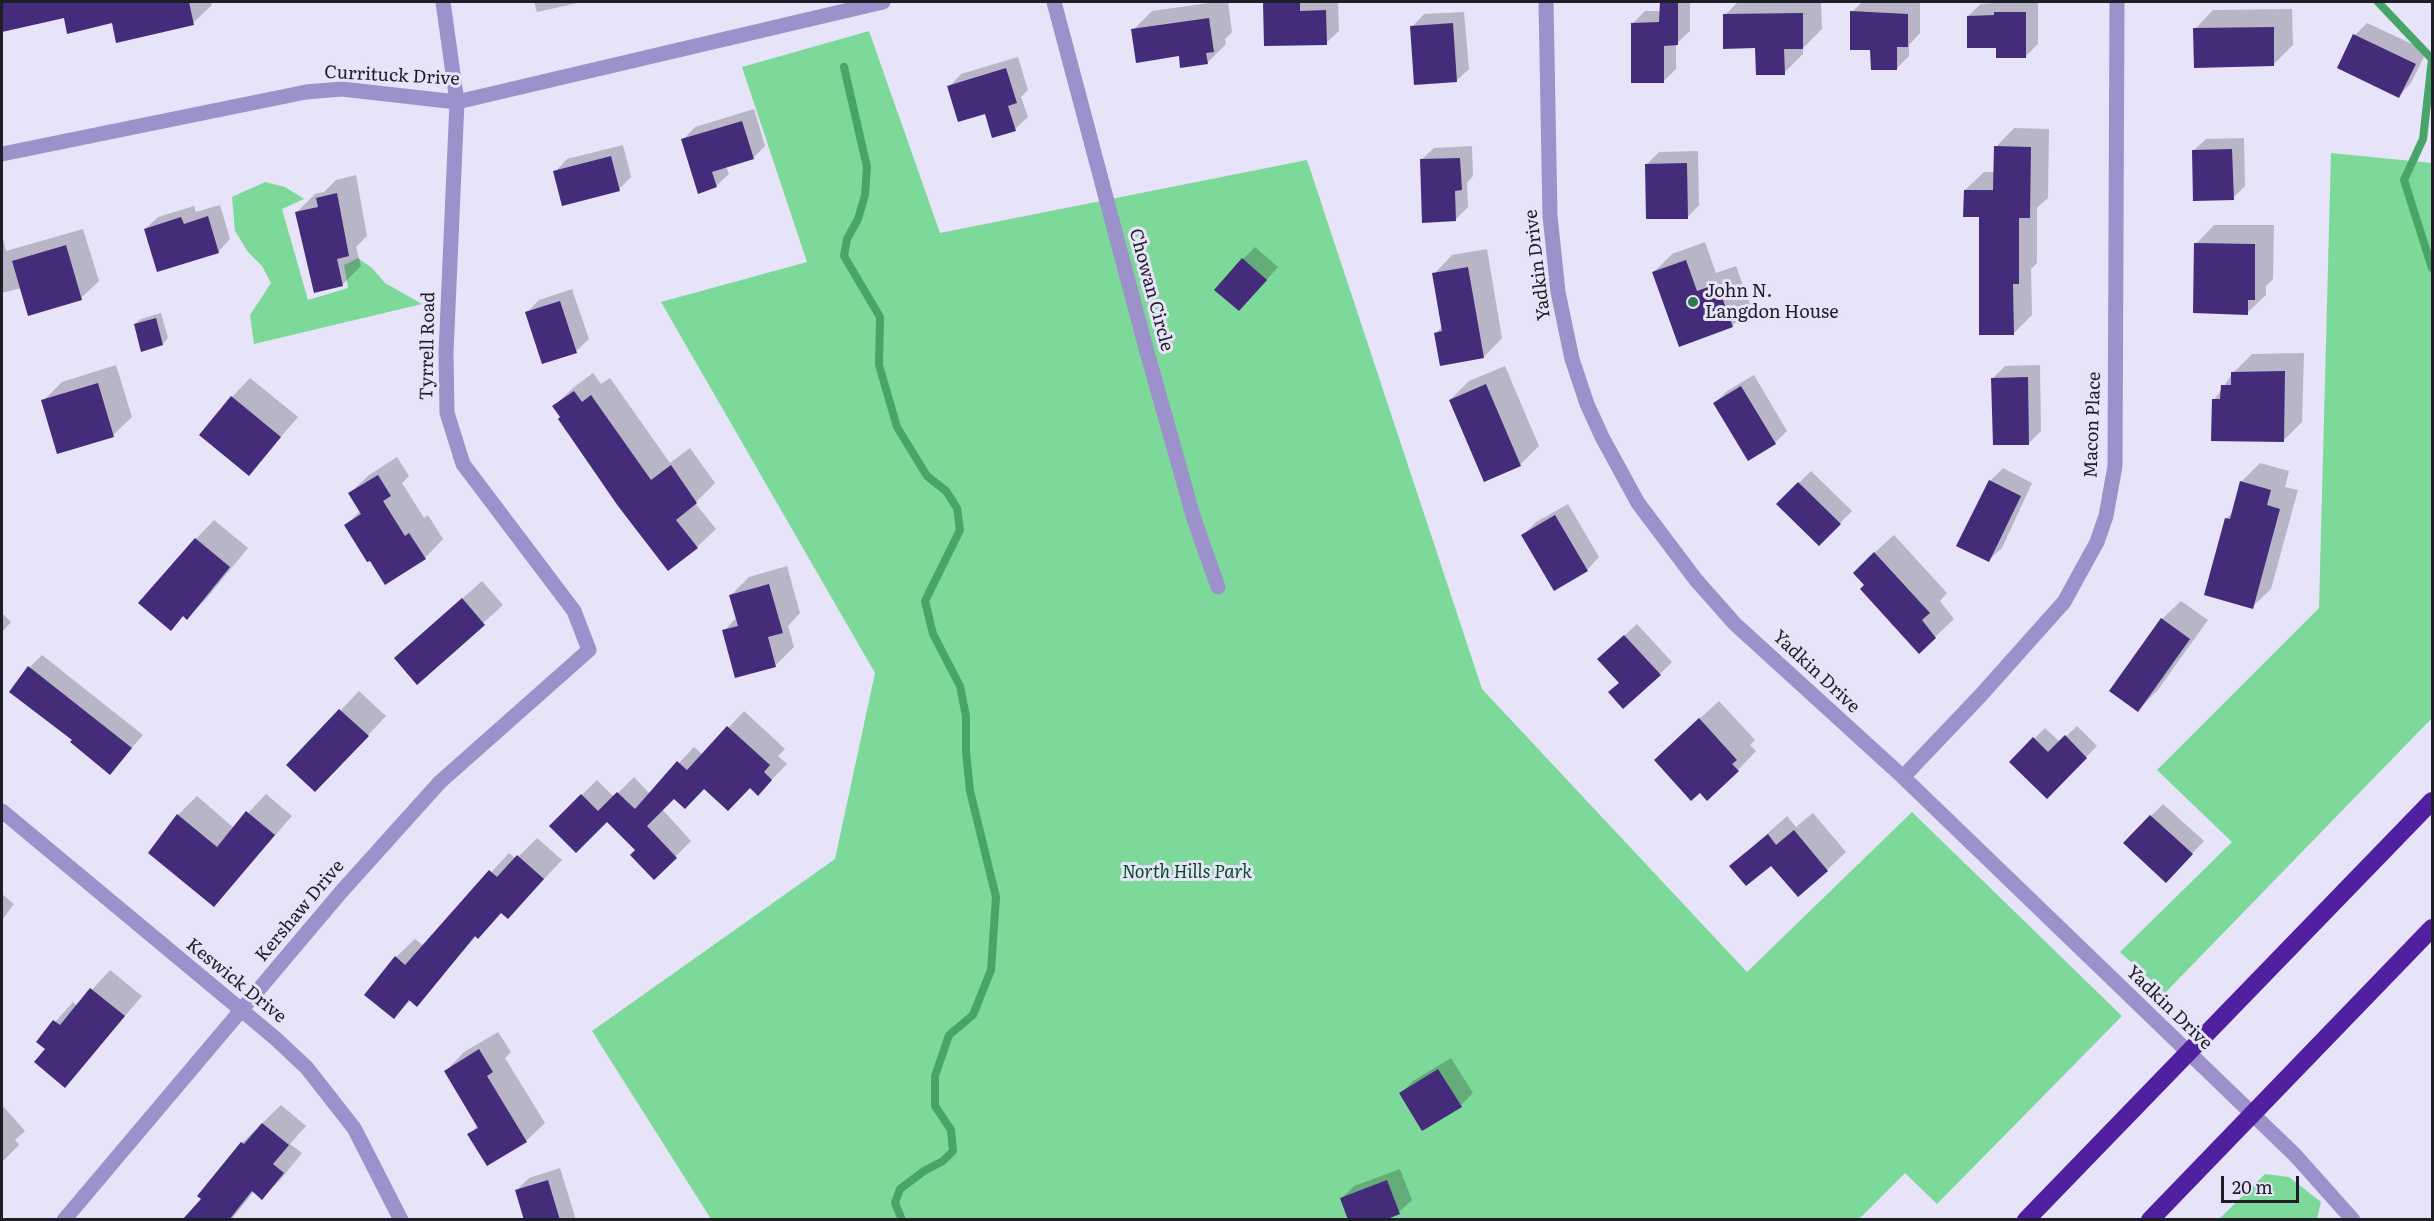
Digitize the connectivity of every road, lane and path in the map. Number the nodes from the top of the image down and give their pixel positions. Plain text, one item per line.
1 (443, 2) edge
2 (883, 2) edge
3 (1054, 2) edge
4 (1546, 2) edge
5 (2117, 2) edge
6 (457, 102) junction
7 (2, 154) edge
8 (1218, 587) dead end
9 (589, 650) joint
10 (1903, 777) junction
11 (2433, 801) edge
12 (2, 811) edge
13 (2433, 928) edge
14 (241, 1012) junction
15 (64, 1220) edge
16 (401, 1220) edge
17 (2026, 1220) edge
18 (2150, 1220) edge
19 (2353, 1220) edge

1 - 6 street, Tyrrell Road
2 - 6 street, Currituck Drive
3 - 8 street, Chowan Circle
4 - 10 street, Yadkin Drive
5 - 10 street, Macon Place
6 - 7 street, Currituck Drive
6 - 9 street, Tyrrell Road
9 - 14 street, Kershaw Drive
10 - 19 street, Yadkin Drive
11 - 17 highway
12 - 14 street, Keswick Drive
13 - 18 highway
14 - 15 street, Kershaw Drive
14 - 16 street, Keswick Drive

